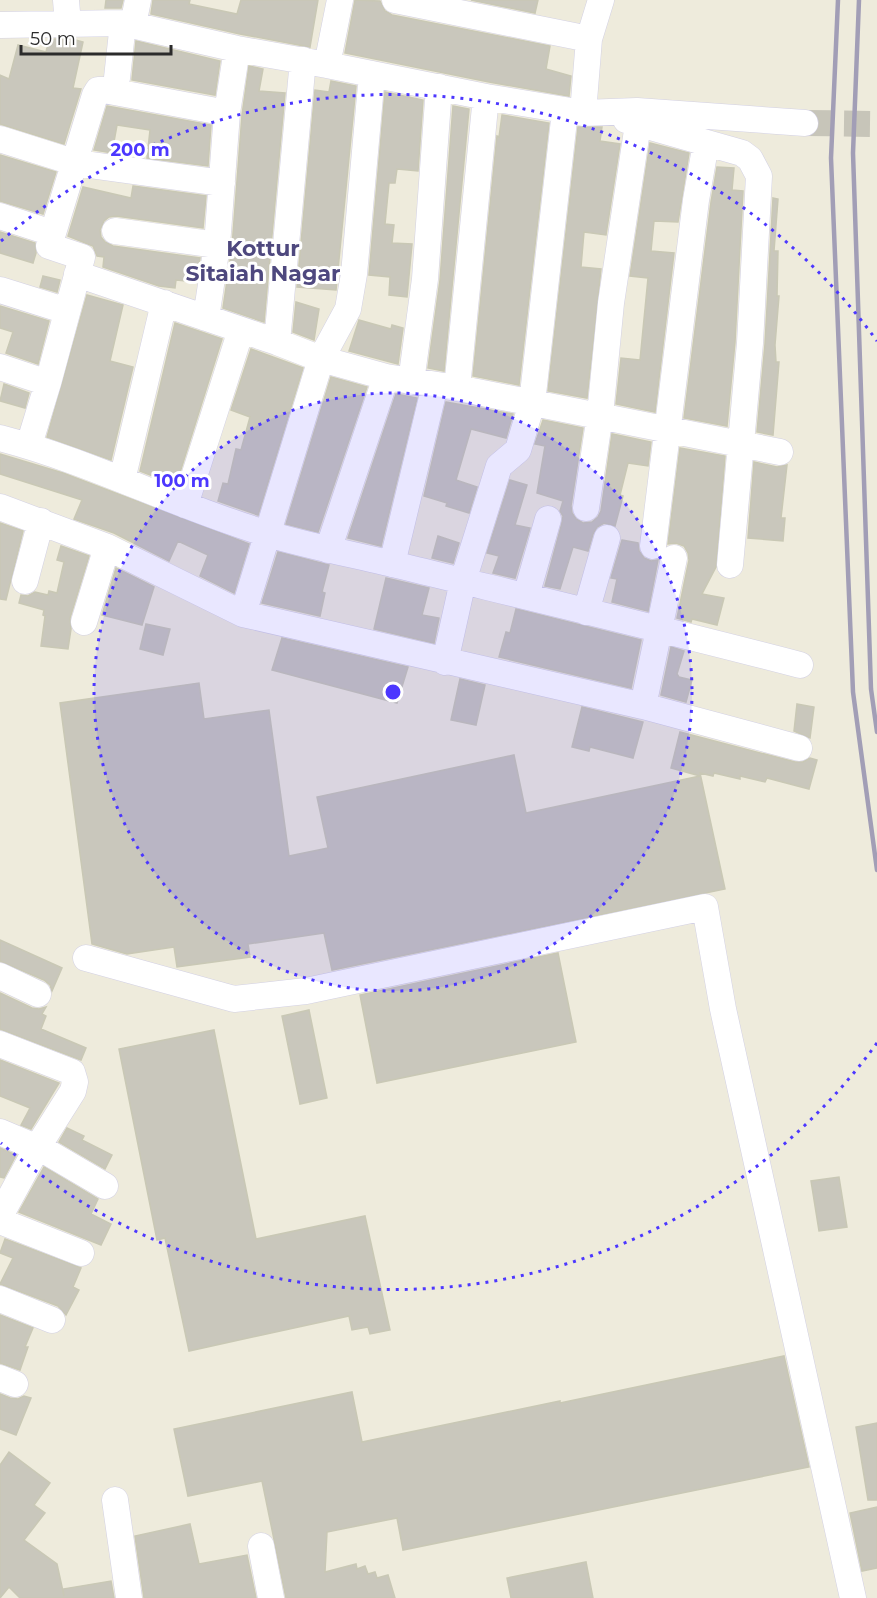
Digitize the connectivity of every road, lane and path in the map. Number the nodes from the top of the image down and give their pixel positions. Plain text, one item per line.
1 (340, 0) edge
2 (395, 0) edge
3 (601, 0) edge
4 (67, 12) edge
5 (131, 16) edge
6 (0, 25) edge
7 (589, 39) junction
8 (237, 50) junction
9 (315, 63) junction
10 (372, 74) junction
11 (117, 78) dead end
12 (439, 87) junction
13 (486, 97) junction
14 (583, 112) junction
15 (227, 113) junction
16 (805, 123) tunnel mouth
17 (638, 124) junction
18 (0, 139) edge
19 (706, 143) junction
20 (76, 163) junction
21 (222, 183) junction
22 (0, 216) edge
23 (115, 231) dead end
24 (52, 233) junction
25 (217, 244) junction
26 (77, 274) junction
27 (0, 290) edge
28 (164, 303) junction
29 (67, 312) junction
30 (206, 318) junction
31 (241, 330) junction
32 (277, 342) junction
33 (321, 359) junction
34 (0, 367) edge
35 (386, 377) junction
36 (48, 383) junction
37 (434, 385) junction
38 (532, 403) junction
39 (600, 415) junction
40 (669, 430) junction
41 (0, 438) edge
42 (742, 444) junction
43 (29, 445) junction
44 (780, 452) dead end
45 (122, 480) junction
46 (185, 505) junction
47 (0, 507) edge
48 (586, 508) dead end
49 (548, 519) dead end
50 (41, 521) junction
51 (266, 533) junction
52 (607, 538) dead end
53 (106, 547) junction
54 (328, 550) junction
55 (392, 564) junction
56 (730, 565) dead end
57 (25, 581) dead end
58 (463, 582) junction
59 (526, 596) junction
60 (586, 612) junction
61 (243, 614) junction
62 (84, 622) dead end
63 (659, 628) junction
64 (445, 662) junction
65 (801, 665) dead end
66 (643, 706) junction
67 (799, 748) dead end
68 (86, 958) dead end
69 (0, 976) edge
70 (38, 994) dead end
71 (0, 1044) edge
72 (0, 1132) edge
73 (37, 1148) junction
74 (105, 1185) dead end
75 (0, 1216) edge
76 (0, 1221) edge
77 (81, 1253) dead end
78 (0, 1299) edge
79 (52, 1320) dead end
80 (115, 1500) dead end
81 (261, 1546) dead end
82 (129, 1598) edge
83 (271, 1598) edge
84 (853, 1598) edge

1 - 9 street
2 - 7 street
3 - 7 street
4 - 5 street
4 - 6 street
5 - 8 street
5 - 11 street
7 - 14 street
8 - 9 street
8 - 15 street
9 - 10 street
9 - 32 street
10 - 12 street
10 - 33 street
12 - 13 street
12 - 37 street
13 - 14 street
13 - 37 street
14 - 16 street
14 - 17 street
14 - 38 street
15 - 20 street
15 - 21 street
17 - 19 street
17 - 39 street
18 - 20 street
19 - 40 street
19 - 42 street
20 - 21 street
20 - 24 street
21 - 25 street
22 - 24 street
23 - 25 street
24 - 26 street
25 - 30 street
26 - 28 street
26 - 29 street
27 - 29 street
28 - 30 street
28 - 45 street
29 - 36 street
30 - 31 street
31 - 32 street
31 - 46 street
32 - 33 street
33 - 35 street
33 - 51 street
34 - 36 street
35 - 37 street
35 - 54 street
36 - 43 street
37 - 38 street
37 - 55 street
38 - 39 street
38 - 58 street
39 - 40 street
39 - 48 street
40 - 42 street
40 - 63 street
41 - 43 street
42 - 44 street
42 - 56 street
43 - 45 street
45 - 46 street
46 - 51 street
47 - 50 street
49 - 59 street
50 - 53 street
50 - 57 street
51 - 54 street
51 - 61 street
52 - 60 street
53 - 61 street
53 - 62 street
54 - 55 street
55 - 58 street
58 - 59 street
58 - 64 street
59 - 60 street
60 - 63 street
61 - 64 street
63 - 65 street
63 - 66 street
64 - 66 street
66 - 67 street
68 - 84 street
69 - 70 street
71 - 73 street
72 - 73 street
73 - 74 street
73 - 75 street
76 - 77 street
78 - 79 street
80 - 82 street
81 - 83 street

